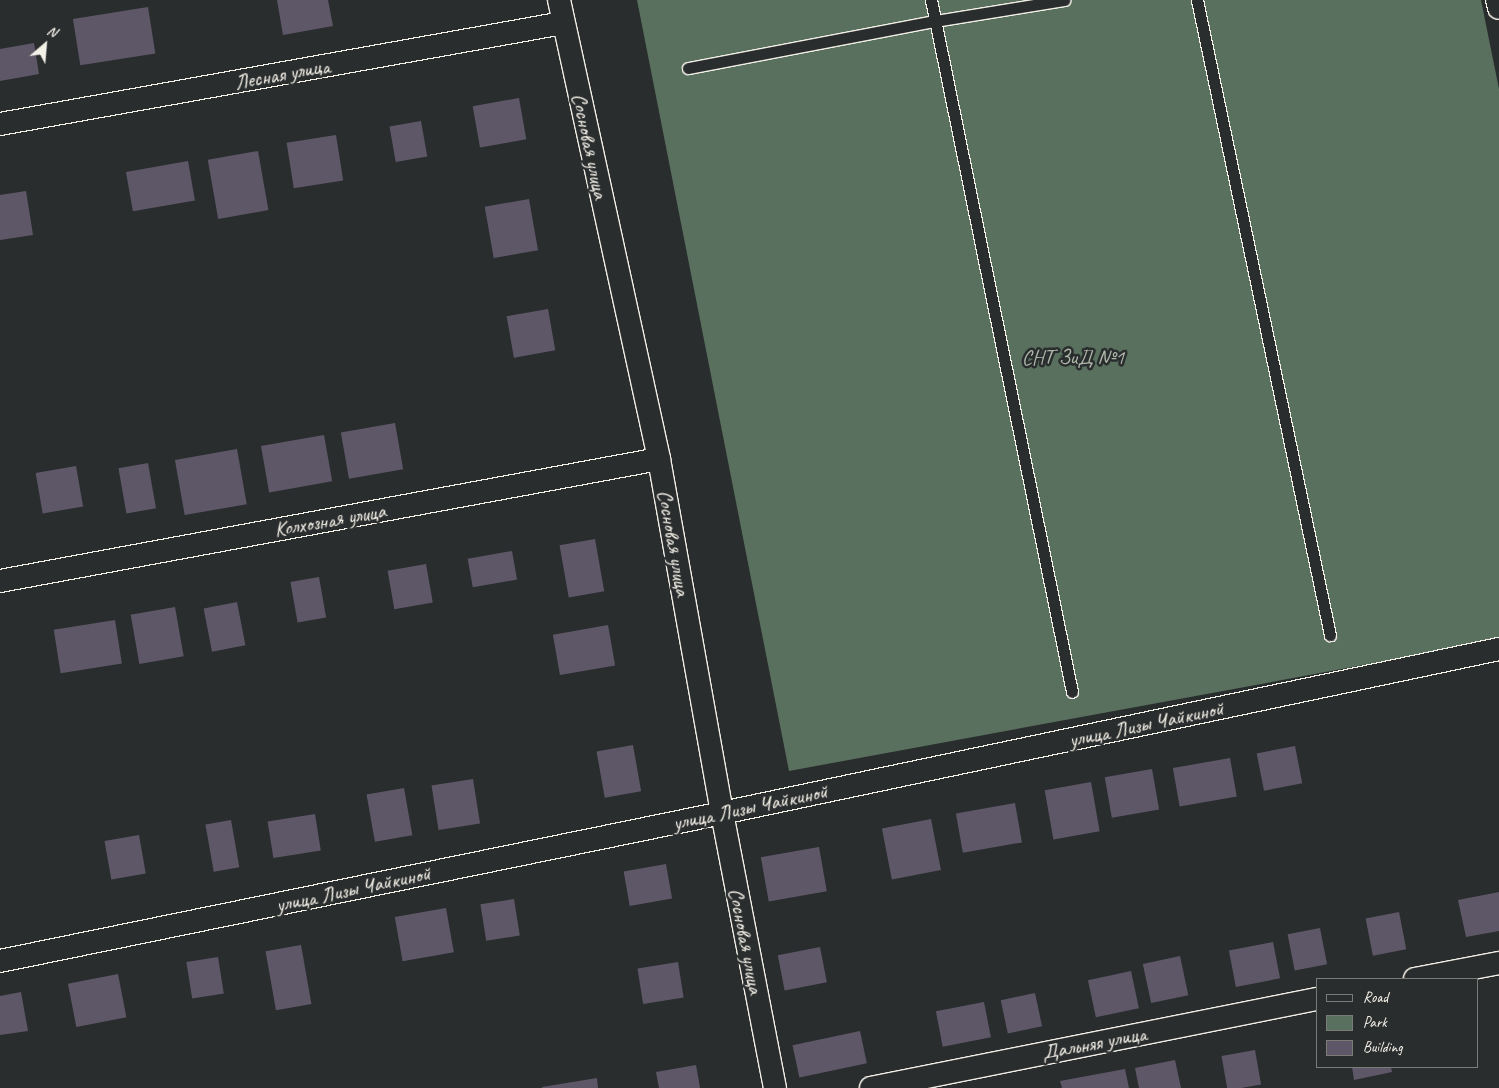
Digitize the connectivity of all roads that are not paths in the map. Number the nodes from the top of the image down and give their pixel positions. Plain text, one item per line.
1 (559, 0) edge
2 (930, 0) edge
3 (1064, 0) edge
4 (1197, 0) edge
5 (1497, 0) edge
6 (1499, 8) edge
7 (935, 21) junction
8 (563, 23) junction
9 (688, 68) dead end
10 (0, 124) edge
11 (659, 459) junction
12 (0, 581) edge
13 (1330, 635) dead end
14 (1499, 649) edge
15 (1072, 692) dead end
16 (722, 813) junction
17 (0, 961) edge
18 (1499, 962) edge
19 (1420, 978) edge
20 (1316, 999) edge
21 (775, 1088) edge
22 (871, 1088) edge

1 - 8 street, Сосновая улица
2 - 7 lane
3 - 7 lane
4 - 13 lane
5 - 6 street
7 - 9 lane
7 - 15 lane
8 - 10 street, Лесная улица
8 - 11 street, Сосновая улица
11 - 12 street, Колхозная улица
11 - 16 street, Сосновая улица
14 - 16 street, улица Лизы Чайкиной
16 - 17 street, улица Лизы Чайкиной
16 - 21 street, Сосновая улица
18 - 19 street
20 - 22 street, Дальняя улица

